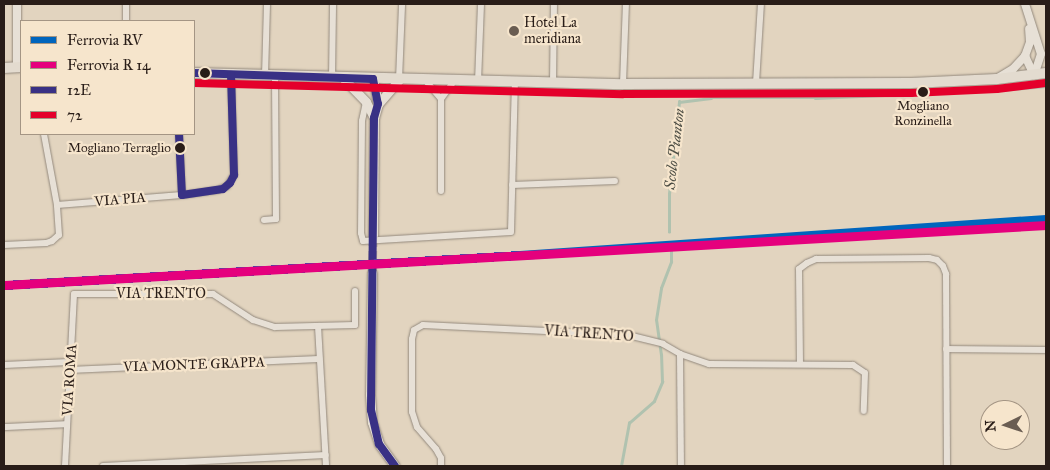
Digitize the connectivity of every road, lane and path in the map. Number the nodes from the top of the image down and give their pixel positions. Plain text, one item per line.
1 (17, 4) edge
2 (126, 4) edge
3 (267, 4) edge
4 (333, 4) edge
5 (402, 4) edge
6 (481, 4) edge
7 (554, 4) edge
8 (626, 4) edge
9 (761, 4) edge
10 (1024, 4) edge
11 (126, 20) edge
12 (1029, 22) junction
13 (1025, 56) junction
14 (1044, 57) edge
15 (4, 68) edge
16 (19, 68) edge
17 (1046, 73) edge
18 (195, 74) edge
19 (231, 75) junction
20 (1034, 75) junction
21 (270, 76) junction
22 (337, 78) junction
23 (997, 79) junction
24 (374, 80) junction
25 (400, 80) junction
26 (426, 81) junction
27 (454, 81) junction
28 (478, 82) junction
29 (514, 82) junction
30 (553, 83) junction
31 (756, 83) junction
32 (623, 84) junction
33 (441, 99) junction
34 (366, 102) junction
35 (378, 104) junction
36 (374, 118) junction
37 (44, 135) edge
38 (179, 135) edge
39 (616, 181) dead end
40 (512, 185) junction
41 (440, 191) dead end
42 (182, 195) junction
43 (58, 205) junction
44 (264, 220) dead end
45 (373, 235) tunnel mouth
46 (4, 245) edge
47 (372, 273) tunnel mouth
48 (355, 291) dead end
49 (74, 294) joint
50 (318, 326) junction
51 (946, 349) junction
52 (1046, 350) edge
53 (680, 354) junction
54 (319, 359) junction
55 (69, 362) junction
56 (4, 364) edge
57 (800, 364) junction
58 (69, 370) junction
59 (864, 411) dead end
60 (67, 424) junction
61 (4, 427) edge
62 (326, 455) junction
63 (65, 466) edge
64 (103, 466) edge
65 (326, 466) edge
66 (395, 466) edge
67 (441, 466) edge
68 (681, 466) edge
69 (947, 466) edge

1 - 16 street
2 - 11 street
3 - 21 street
4 - 22 street
5 - 25 street
6 - 28 street
7 - 30 street
8 - 32 street
9 - 31 street
10 - 12 street
12 - 13 street
12 - 14 street
13 - 20 street
13 - 23 street
14 - 20 street
15 - 16 main road
17 - 20 main road
18 - 19 main road
19 - 21 main road
19 - 42 street, VIA PIA
20 - 23 main road
21 - 22 main road
21 - 44 street
22 - 24 main road
22 - 34 main road
23 - 31 main road
24 - 25 main road
24 - 34 main road
24 - 35 main road
25 - 26 main road
25 - 35 main road
26 - 27 main road
26 - 33 street
27 - 28 main road
27 - 33 street
28 - 29 main road
29 - 30 main road
29 - 40 street
30 - 32 main road
31 - 32 main road
33 - 41 street
34 - 36 main road
34 - 40 street
35 - 36 main road
36 - 45 main road
37 - 43 street
38 - 42 street
39 - 40 street
42 - 43 street, VIA PIA
43 - 46 street
47 - 66 main road
48 - 50 street, VIA TRENTO
49 - 50 street, VIA TRENTO
49 - 55 street, VIA ROMA
50 - 54 street
51 - 52 street
51 - 57 street
51 - 69 street
53 - 57 street, VIA TRENTO
53 - 67 street, VIA TRENTO
53 - 68 street
54 - 58 street, VIA MONTE GRAPPA
54 - 62 street
55 - 56 street
55 - 58 street, VIA ROMA
57 - 59 street, VIA TRENTO
58 - 60 street, VIA ROMA
60 - 61 street
60 - 63 street, VIA ROMA
62 - 64 street
62 - 65 street

